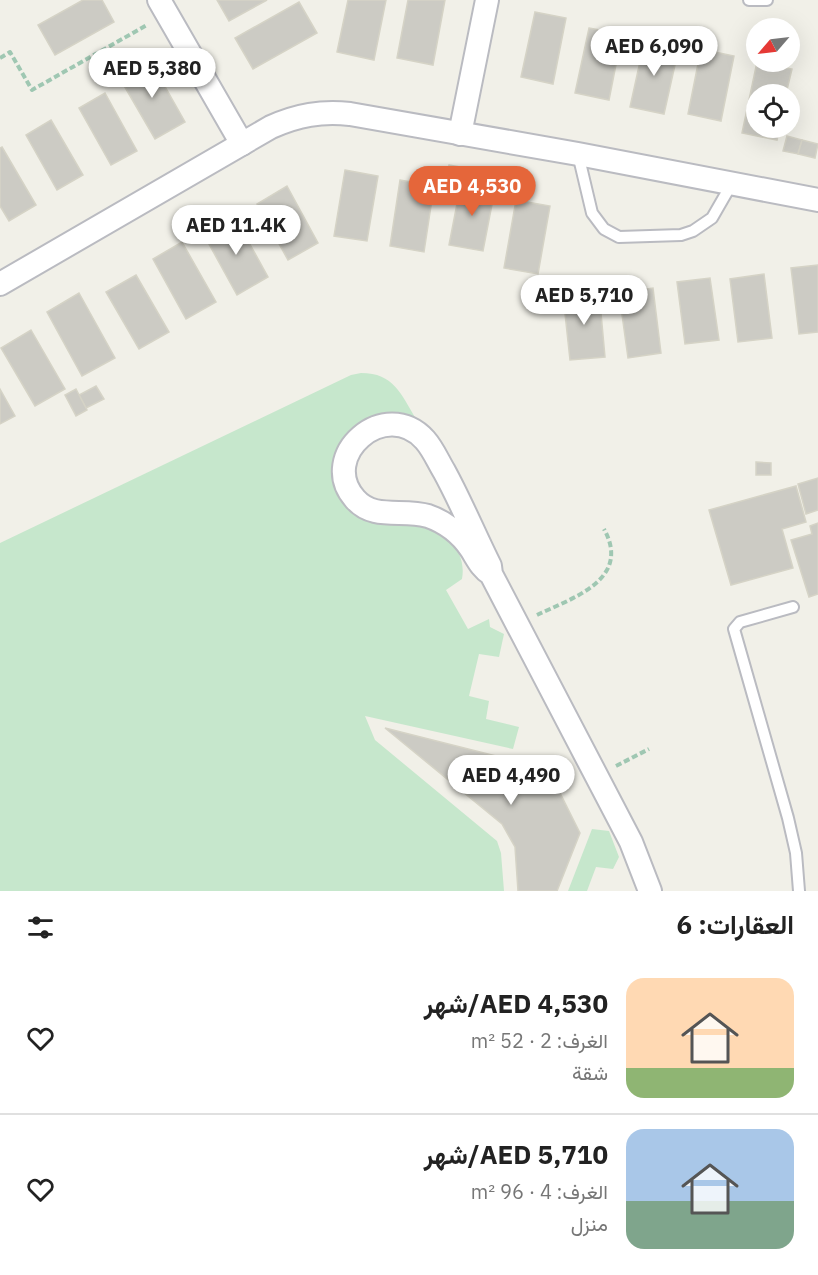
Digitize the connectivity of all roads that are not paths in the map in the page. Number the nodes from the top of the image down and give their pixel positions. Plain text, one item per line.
1 (487, 0) edge
2 (749, 0) edge
3 (767, 0) edge
4 (163, 7) edge
5 (460, 134) junction
6 (242, 144) junction
7 (578, 154) junction
8 (731, 185) junction
9 (818, 200) edge
10 (0, 284) edge
11 (491, 574) junction
12 (793, 607) dead end
13 (650, 891) edge
14 (799, 891) edge

1 - 5 street
2 - 3 lane
4 - 6 street
5 - 6 street
5 - 7 street
6 - 10 street
7 - 8 street
7 - 8 lane
8 - 9 street
11 - 11 street
11 - 13 street
12 - 14 lane

